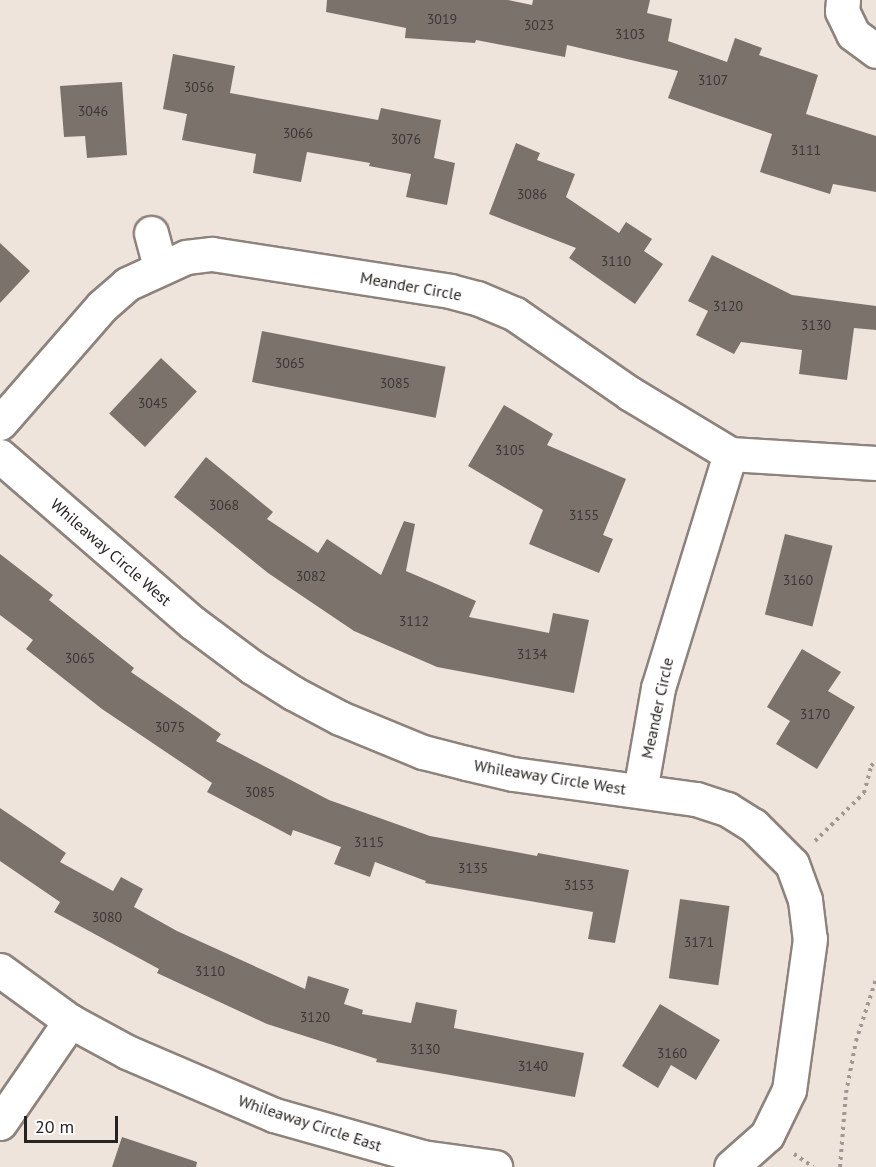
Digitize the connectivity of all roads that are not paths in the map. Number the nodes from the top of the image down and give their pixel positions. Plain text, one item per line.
1 (843, 0) edge
2 (876, 51) edge
3 (151, 233) dead end
4 (160, 267) junction
5 (0, 423) edge
6 (730, 454) junction
7 (0, 456) edge
8 (876, 463) edge
9 (640, 791) junction
10 (0, 970) edge
11 (70, 1021) junction
12 (0, 1123) edge
13 (421, 1162) edge
14 (495, 1167) edge
15 (731, 1167) edge

1 - 2 street
3 - 4 street
4 - 5 street, Meander Circle
4 - 6 street, Meander Circle
6 - 8 street, Meander Circle
6 - 9 street, Meander Circle
7 - 9 street, Whileaway Circle West
9 - 15 street, Whileaway Circle West
10 - 11 street, Whileaway Circle East
11 - 12 street
11 - 13 street, Whileaway Circle East
13 - 14 street, Whileaway Circle East

